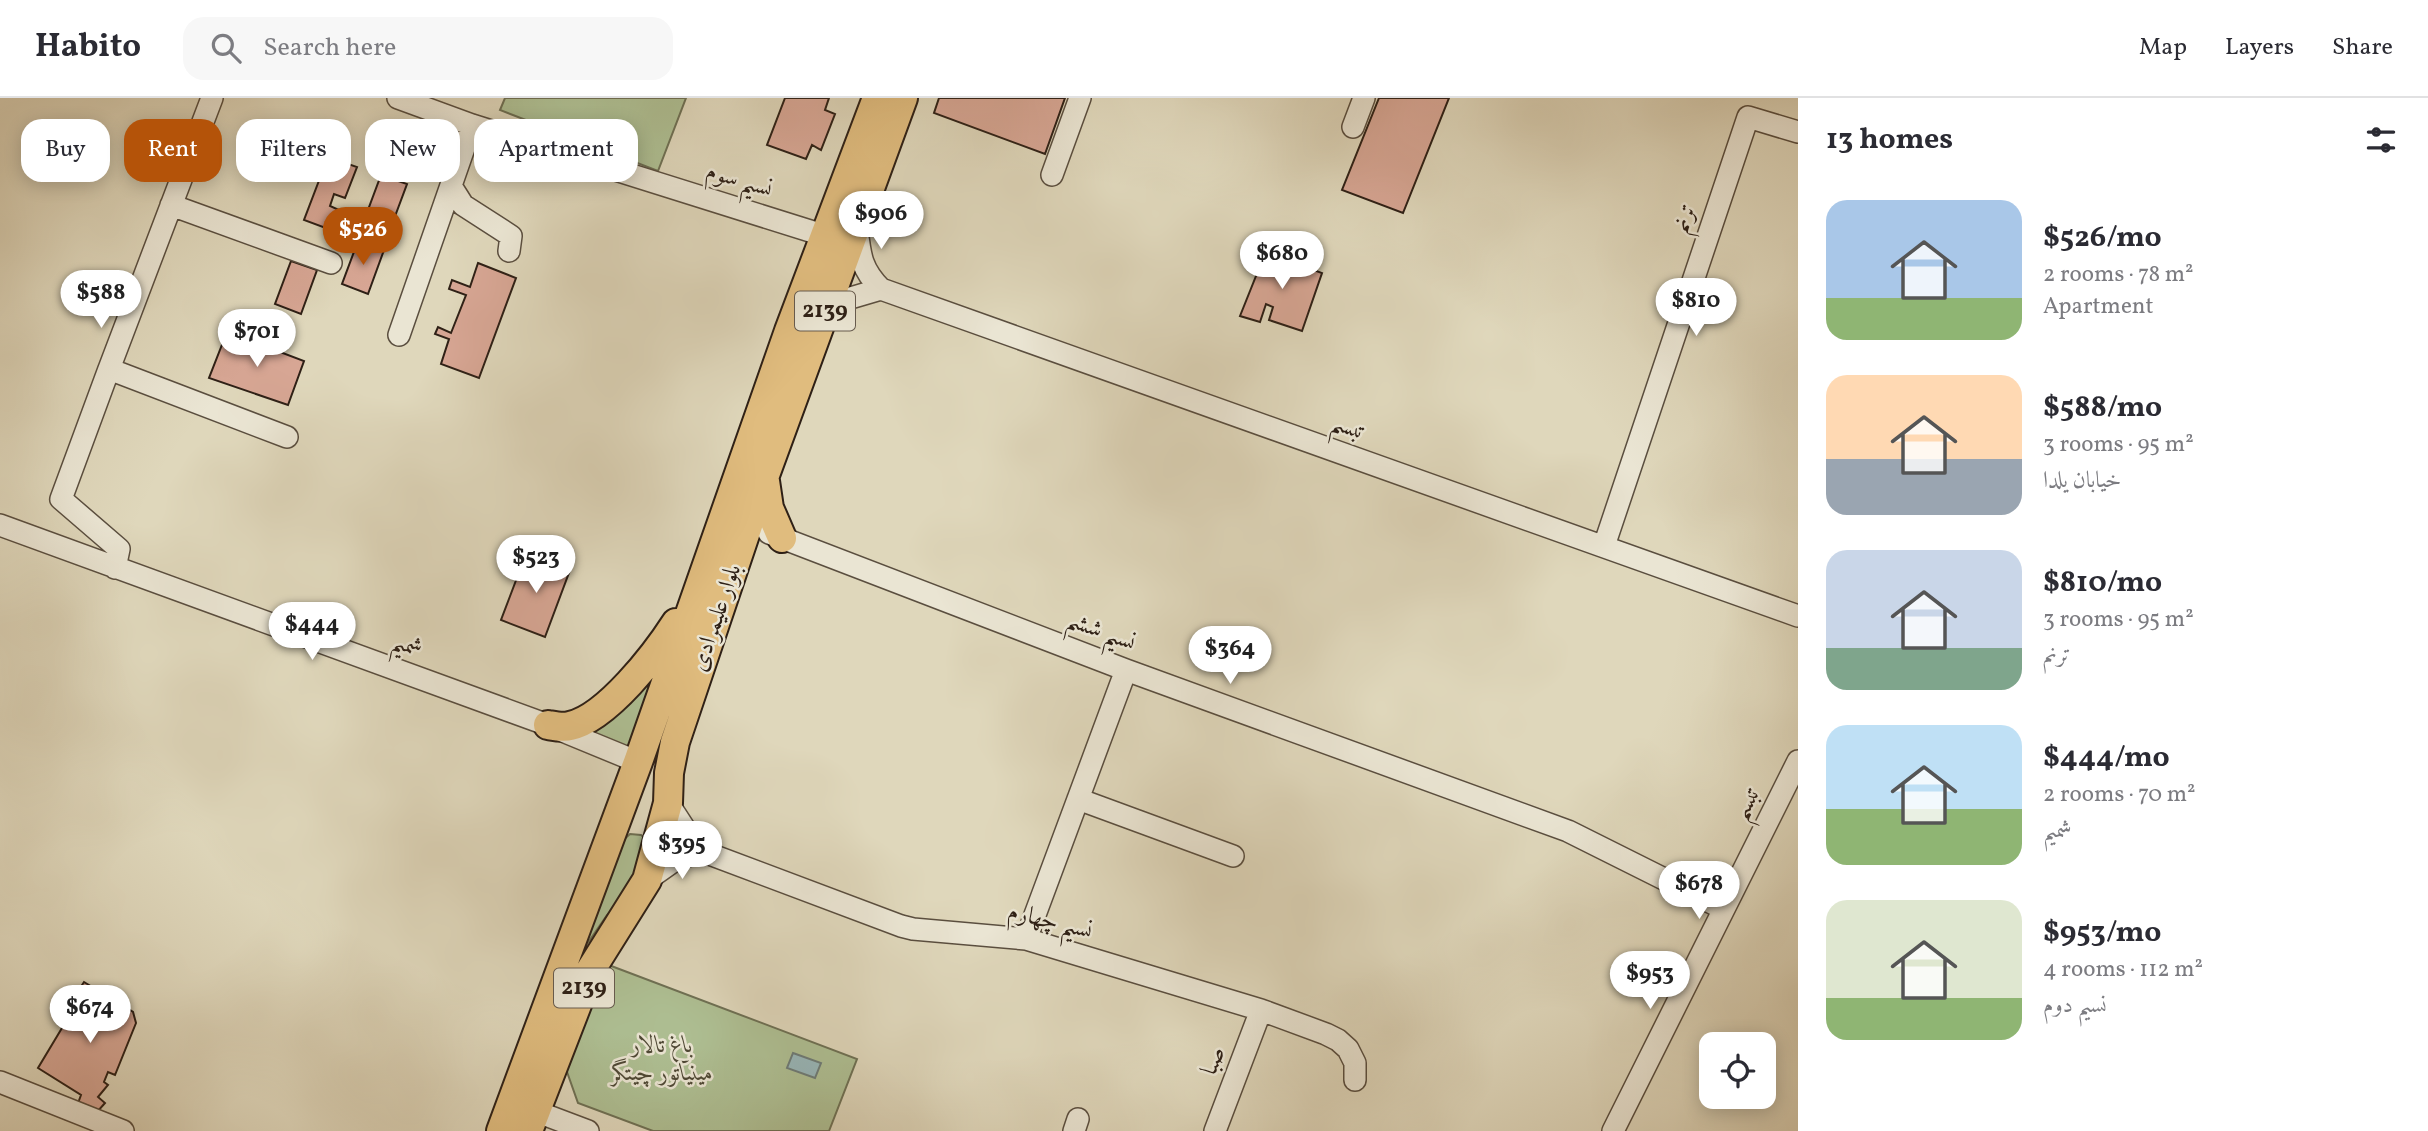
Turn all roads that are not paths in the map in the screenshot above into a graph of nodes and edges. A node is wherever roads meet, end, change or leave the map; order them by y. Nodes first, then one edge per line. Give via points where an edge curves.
1 (212, 98) edge
2 (398, 98) edge
3 (877, 98) edge
4 (903, 98) edge
5 (1080, 98) edge
6 (1364, 98) edge
7 (472, 125) junction
8 (1353, 127) dead end
9 (1798, 132) edge
10 (1052, 175) dead end
11 (451, 186) junction
12 (172, 205) junction
13 (856, 226) junction
14 (826, 236) junction
15 (509, 251) dead end
16 (331, 263) dead end
17 (881, 289) junction
18 (825, 311) junction
19 (399, 335) dead end
20 (109, 369) junction
21 (287, 437) dead end
22 (765, 475) junction
23 (736, 519) junction
24 (0, 526) edge
25 (782, 538) junction
26 (1604, 546) junction
27 (115, 568) junction
28 (696, 591) junction
29 (1798, 616) edge
30 (1126, 670) junction
31 (548, 726) junction
32 (1798, 761) edge
33 (638, 762) junction
34 (1078, 799) junction
35 (668, 803) junction
36 (608, 843) junction
37 (704, 852) junction
38 (656, 853) junction
39 (1233, 856) dead end
40 (647, 880) junction
41 (1724, 909) junction
42 (1026, 939) junction
43 (1261, 1010) junction
44 (1355, 1080) dead end
45 (0, 1082) edge
46 (532, 1121) edge
47 (124, 1131) edge
48 (501, 1131) edge
49 (589, 1131) edge
50 (1215, 1131) edge
51 (1613, 1131) edge

1 - 12 street
2 - 7 street, نسیم سوم
3 - 14 main road, بلوار علیمرادی / 2139
4 - 13 main road, بلوار علیمرادی / 2139
5 - 10 street
6 - 8 street
7 - 11 street
7 - 14 street, نسیم سوم
9 - 26 street, ترنم via 1748,117
11 - 15 street via 463,205 511,236
11 - 19 street
12 - 16 street
12 - 20 street
13 - 17 street via 862,263
13 - 18 main road, بلوار علیمرادی / 2139
14 - 23 main road, بلوار علیمرادی / 2139
17 - 18 street
17 - 26 street, تبسم
18 - 22 main road, بلوار علیمرادی / 2139
20 - 21 street
20 - 27 street via 61,499 119,549
22 - 23 main road, بلوار علیمرادی / 2139
22 - 25 main road via 769,508
23 - 25 street, نسیم ششم
23 - 28 main road, بلوار علیمرادی / 2139
23 - 35 main road, بلوار علیمرادی / 2139 via 675,742
24 - 27 street, شمیم
25 - 30 street, نسیم ششم
26 - 29 street, تبسم
27 - 31 street, شمیم
28 - 31 main road via 660,647 628,685 590,717 569,726
28 - 33 main road, بلوار علیمرادی / 2139
30 - 34 street
30 - 41 street, نسیم ششم via 1568,831
31 - 33 street, شمیم
32 - 41 street, تبسم
33 - 36 main road, بلوار علیمرادی
34 - 39 street
34 - 42 street
35 - 37 street
35 - 38 main road, بلوار علیمرادی / 2139
36 - 38 main road via 625,831 640,828 653,838
36 - 48 main road, بلوار علیمرادی / 2139
37 - 40 street via 678,858
37 - 42 street, نسیم چهارم via 901,926
38 - 40 main road, بلوار علیمرادی / 2139
40 - 46 main road, بلوار علیمرادی / 2139 via 590,971
41 - 51 street, تبسم
42 - 43 street, نسیم چهارم
43 - 44 street, نسیم چهارم via 1338,1040 1355,1063
43 - 50 street, صبا
45 - 47 street
46 - 49 street

